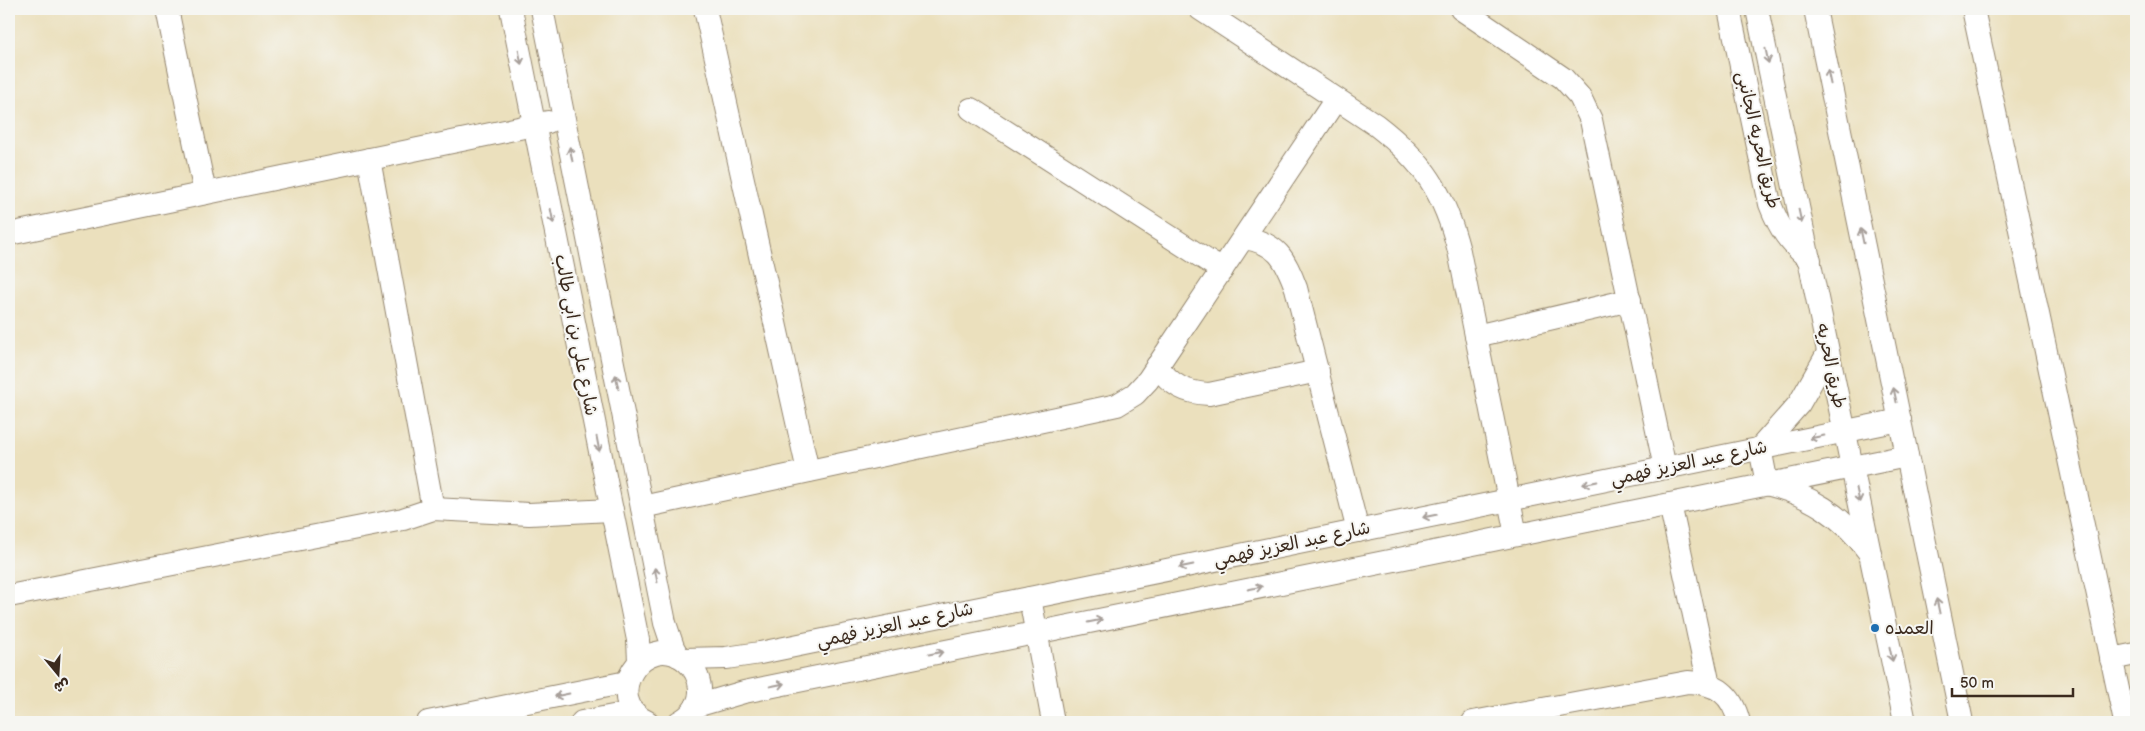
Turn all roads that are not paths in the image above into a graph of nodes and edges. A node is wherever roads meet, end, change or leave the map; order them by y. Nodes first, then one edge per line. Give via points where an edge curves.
1 (166, 9) edge
2 (510, 9) edge
3 (542, 9) edge
4 (705, 9) edge
5 (1200, 9) edge
6 (1461, 9) edge
7 (1729, 9) edge
8 (1758, 9) edge
9 (1815, 9) edge
10 (1973, 9) edge
11 (1336, 99) junction
12 (971, 109) dead end
13 (564, 119) junction
14 (534, 125) junction
15 (369, 159) junction
16 (205, 193) junction
17 (9, 234) edge
18 (1244, 238) junction
19 (1810, 260) junction
20 (1222, 270) junction
21 (1630, 300) junction
22 (1476, 336) junction
23 (1828, 353) junction
24 (1157, 366) junction
25 (1318, 371) junction
26 (1900, 420) junction
27 (1845, 431) junction
28 (1760, 448) junction
29 (1907, 456) junction
30 (1852, 467) junction
31 (1665, 468) junction
32 (808, 471) junction
33 (1767, 484) junction
34 (1509, 500) junction
35 (1670, 504) junction
36 (642, 507) junction
37 (434, 509) junction
38 (612, 510) junction
39 (1358, 531) junction
40 (1516, 535) junction
41 (1870, 553) junction
42 (9, 596) edge
43 (1030, 598) junction
44 (662, 608) junction
45 (633, 615) junction
46 (1037, 633) junction
47 (2136, 654) edge
48 (681, 657) junction
49 (739, 657) junction
50 (2112, 659) junction
51 (639, 661) junction
52 (627, 682) junction
53 (1709, 685) junction
54 (592, 690) junction
55 (744, 692) junction
56 (690, 715) edge
57 (643, 719) edge
58 (590, 721) edge
59 (428, 722) edge
60 (1053, 722) edge
61 (1473, 722) edge
62 (1739, 722) edge
63 (1905, 722) edge
64 (1962, 722) edge
65 (2125, 722) edge

1 - 16 street
2 -> 14 street, شارع على بن ابى طالب
3 - 13 street, شارع على بن ابى طالب
4 - 32 street
5 - 11 street
6 - 21 street via 1563,78 1580,98 1591,120
7 - 19 street, طريق الحريه الجانبى via 1770,204 1778,226 1792,245
8 -> 19 street, طريق الحريه
26 -> 9 street
10 - 50 street
11 - 18 street
11 - 22 street via 1400,144 1422,167 1439,193 1452,221
12 - 20 street
13 - 14 street
36 -> 13 street, شارع على بن ابى طالب
14 - 15 street
14 -> 38 street, شارع على بن ابى طالب
15 - 16 street
15 - 37 street
16 - 17 street
18 - 20 street
18 - 25 street via 1259,240 1284,259 1296,288
19 - 23 street, طريق الحريه
20 - 24 street
21 - 22 street
21 - 31 street
22 - 34 street
23 - 27 street, طريق الحريه
23 - 28 street via 1798,404
24 - 25 street via 1178,388 1201,394
24 - 32 street via 1135,394 1117,405
25 - 39 street
26 - 27 street, شارع عبد العزيز فهمي
26 - 29 street
27 -> 28 street, شارع عبد العزيز فهمي
27 - 30 street, طريق الحريه
28 - 31 street, شارع عبد العزيز فهمي
28 - 33 street
29 - 30 street, شارع عبد العزيز فهمي
64 -> 29 street
30 - 33 street, شارع عبد العزيز فهمي
30 -> 41 street, طريق الحريه
31 -> 34 street, شارع عبد العزيز فهمي
32 - 36 street
33 - 35 street, شارع عبد العزيز فهمي
33 - 41 street via 1821,505 1848,526
34 -> 39 street, شارع عبد العزيز فهمي
34 - 40 street
35 - 40 street, شارع عبد العزيز فهمي
35 - 53 street
44 -> 36 street, شارع على بن ابى طالب
37 - 38 street via 529,514
37 - 42 street via 403,519
38 - 45 street, شارع على بن ابى طالب
39 -> 43 street, شارع عبد العزيز فهمي
46 -> 40 street, شارع عبد العزيز فهمي
41 -> 63 street, طريق الحريه
43 - 46 street
43 - 49 street, شارع عبد العزيز فهمي
44 - 45 street via 649,616
44 - 48 street, شارع على بن ابى طالب via 669,636
45 - 51 street, شارع على بن ابى طالب
55 -> 46 street, شارع عبد العزيز فهمي
46 - 60 street
47 - 50 street
48 - 49 street, شارع عبد العزيز فهمي
48 - 51 street, شارع عبد العزيز فهمي via 662,653
48 - 56 street, شارع على بن ابى طالب via 696,672 699,680 700,689
49 - 55 street via 738,675
50 - 65 street
51 - 52 street
52 - 54 street
52 - 57 street via 627,698
53 - 61 street via 1688,682
53 - 62 street via 1728,698
54 - 58 street via 599,704
54 -> 59 street
55 - 56 street, شارع عبد العزيز فهمي
57 - 58 street

